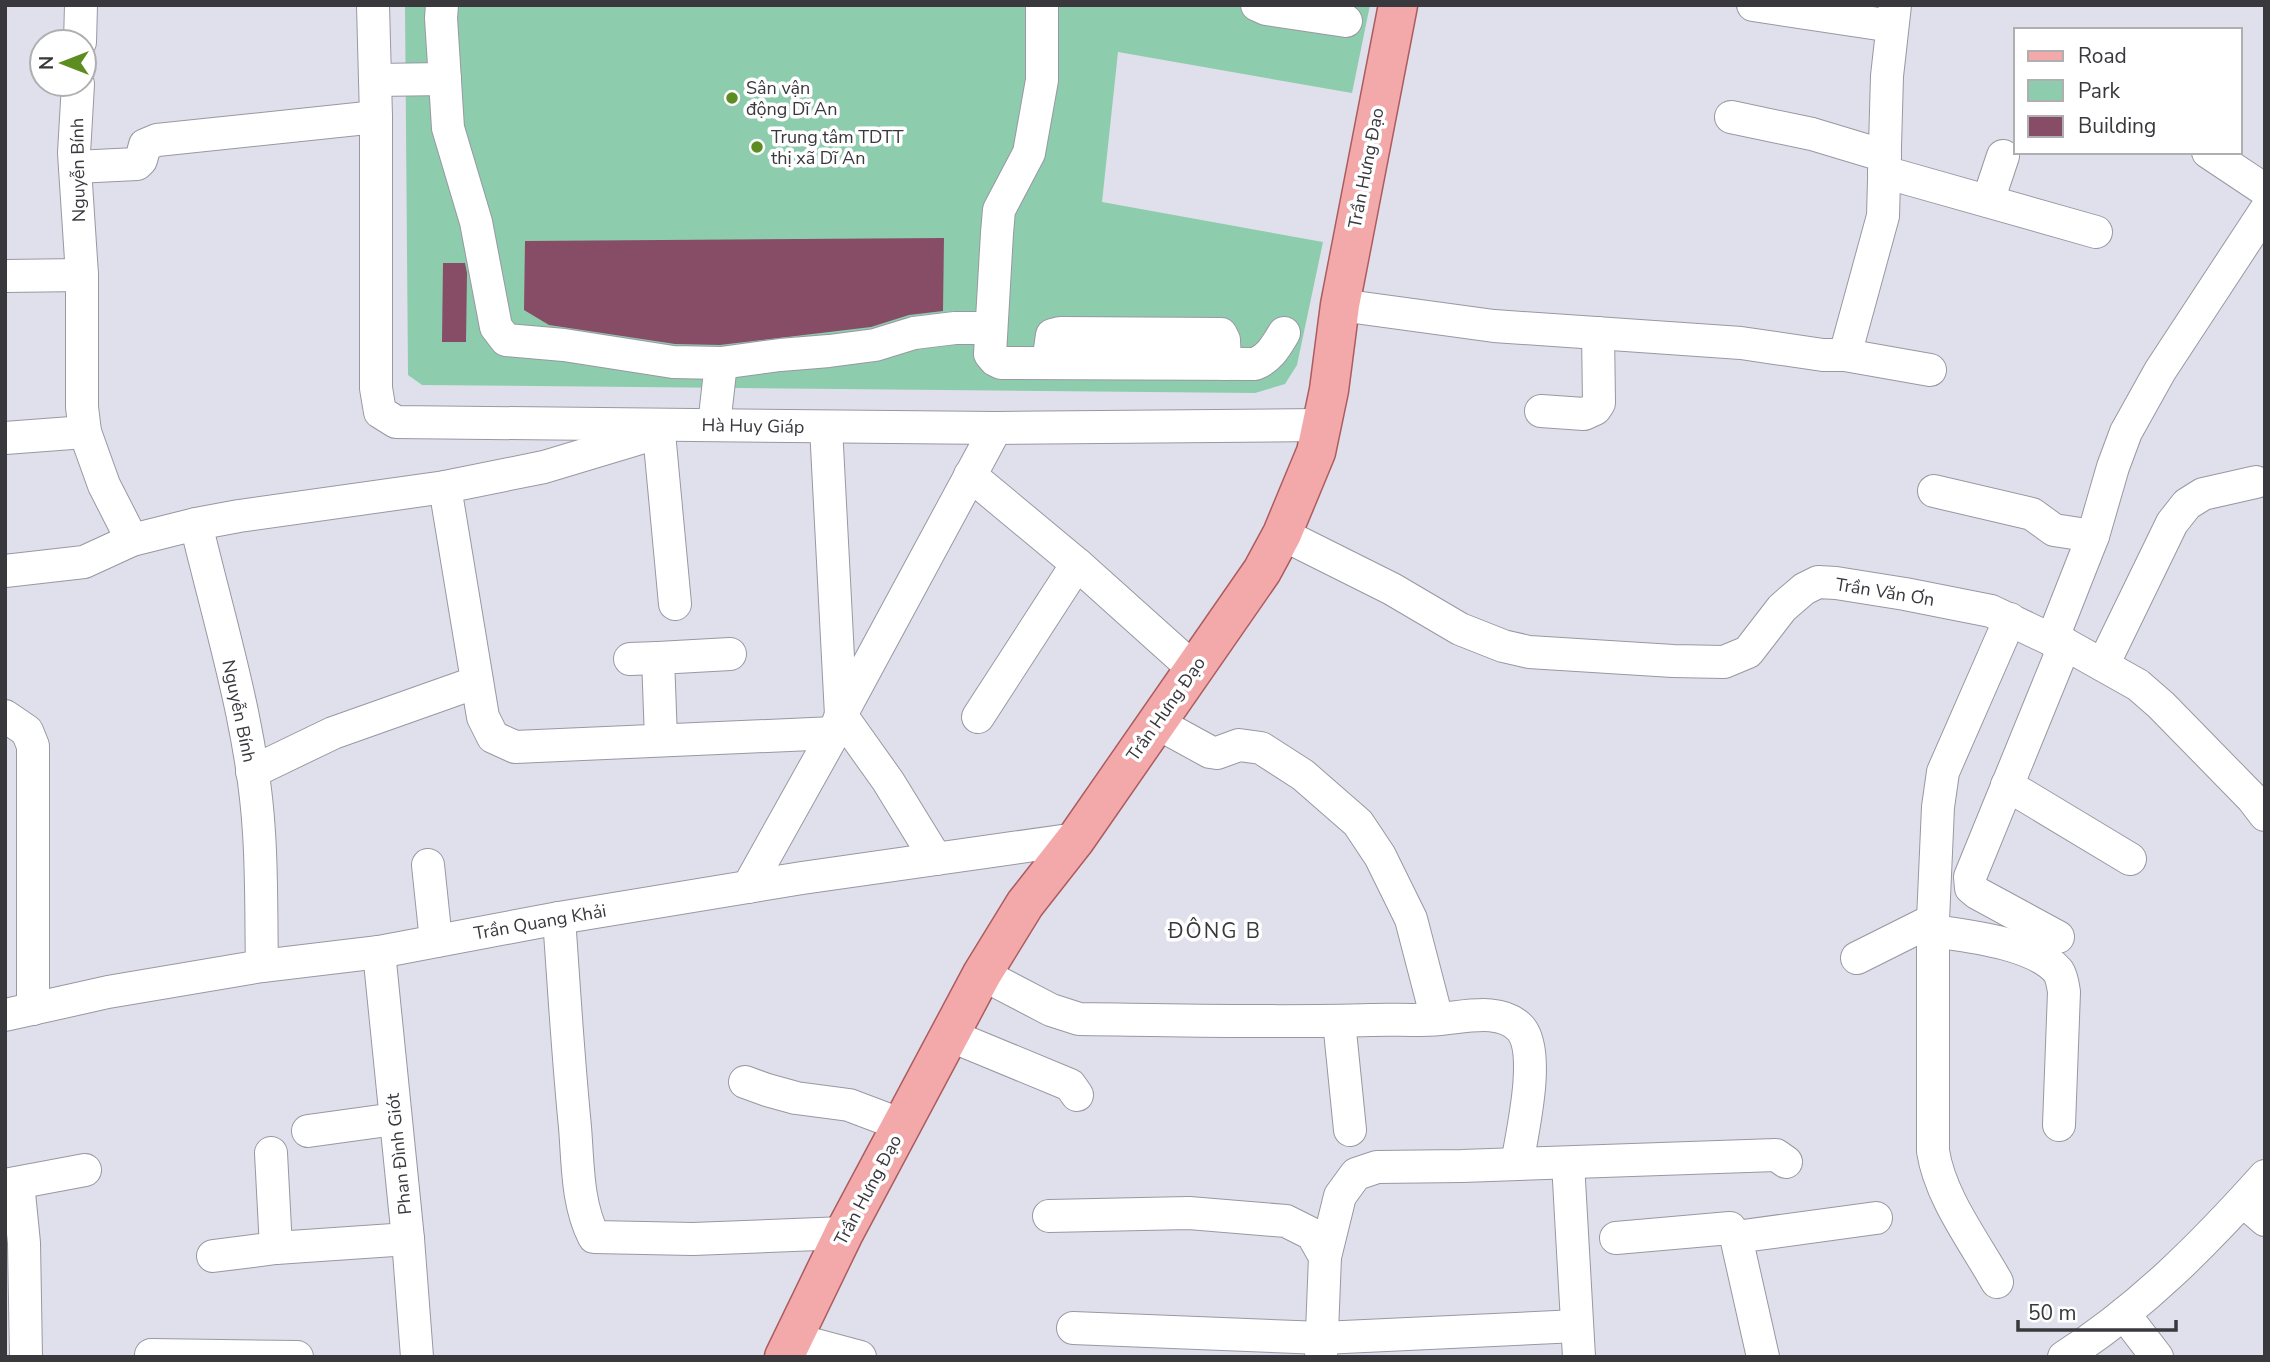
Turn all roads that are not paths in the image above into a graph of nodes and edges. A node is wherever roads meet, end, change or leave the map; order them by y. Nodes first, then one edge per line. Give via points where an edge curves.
1 (81, 5) edge
2 (373, 5) edge
3 (442, 5) edge
4 (1042, 5) edge
5 (1257, 5) edge
6 (1398, 5) edge
7 (1753, 5) edge
8 (1894, 16) edge
9 (1346, 21) dead end
10 (80, 28) edge
11 (444, 79) junction
12 (375, 80) junction
13 (77, 98) edge
14 (376, 117) junction
15 (1731, 117) dead end
16 (2211, 154) edge
17 (2003, 156) dead end
18 (1885, 164) junction
19 (75, 167) junction
20 (2265, 190) edge
21 (1988, 201) junction
22 (2265, 212) edge
23 (2096, 232) dead end
24 (82, 275) junction
25 (5, 276) edge
26 (1340, 305) junction
27 (991, 328) junction
28 (1284, 333) dead end
29 (1598, 333) junction
30 (1845, 355) junction
31 (721, 363) junction
32 (1930, 370) dead end
33 (1541, 411) dead end
34 (714, 425) junction
35 (1322, 425) junction
36 (827, 427) junction
37 (996, 428) junction
38 (669, 429) junction
39 (85, 432) junction
40 (5, 438) edge
41 (970, 475) junction
42 (2256, 482) dead end
43 (445, 487) junction
44 (1934, 491) dead end
45 (196, 524) junction
46 (1282, 534) junction
47 (2093, 536) junction
48 (132, 540) junction
49 (1077, 564) junction
50 (5, 571) edge
51 (675, 604) dead end
52 (2010, 619) junction
53 (2058, 642) junction
54 (730, 654) dead end
55 (2103, 665) junction
56 (1194, 669) junction
57 (477, 682) junction
58 (5, 716) edge
59 (978, 717) dead end
60 (1157, 723) junction
61 (837, 724) junction
62 (661, 740) junction
63 (252, 772) junction
64 (2007, 785) junction
65 (2265, 814) edge
66 (1076, 839) junction
67 (936, 859) junction
68 (2130, 859) dead end
69 (428, 865) dead end
70 (748, 887) junction
71 (559, 918) junction
72 (1933, 926) junction
73 (2058, 937) dead end
74 (436, 941) junction
75 (379, 951) junction
76 (1857, 958) dead end
77 (262, 966) junction
78 (982, 974) junction
79 (19, 1012) edge
80 (1437, 1019) junction
81 (1339, 1021) junction
82 (949, 1035) junction
83 (745, 1082) dead end
84 (1077, 1095) dead end
85 (395, 1119) junction
86 (902, 1125) junction
87 (2059, 1125) dead end
88 (1350, 1130) dead end
89 (308, 1131) dead end
90 (271, 1153) dead end
91 (1786, 1161) dead end
92 (1568, 1163) junction
93 (1517, 1164) junction
94 (85, 1170) dead end
95 (2265, 1176) edge
96 (12, 1184) edge
97 (2254, 1210) edge
98 (1049, 1216) dead end
99 (1876, 1218) dead end
100 (844, 1233) junction
101 (1736, 1237) junction
102 (1616, 1238) dead end
103 (408, 1239) junction
104 (276, 1248) junction
105 (213, 1256) dead end
106 (1325, 1256) junction
107 (1997, 1282) dead end
108 (2123, 1314) junction
109 (1073, 1328) dead end
110 (1578, 1341) edge
111 (788, 1348) edge
112 (1322, 1348) edge
113 (151, 1355) edge
114 (26, 1357) edge
115 (297, 1357) edge
116 (417, 1357) edge
117 (860, 1357) edge
118 (1763, 1357) edge
119 (2064, 1357) edge
120 (2157, 1357) edge

1 - 10 street
2 - 12 street
3 - 11 street
4 - 27 street via 1042,80 1028,153 999,210
5 - 9 street
6 - 26 main road, Trần Hưng Đạo
7 - 8 street
8 - 18 street
11 - 12 street
11 - 31 street via 448,128 476,222 496,327 506,340 673,362
12 - 14 street
13 - 19 street, Nguyễn Bính
14 - 19 street via 157,140 145,145 136,164
14 - 38 street via 376,388 380,412 396,422 419,424
15 - 18 street via 1812,134
16 - 20 street
17 - 21 street
18 - 21 street
18 - 30 street via 1883,216
19 - 24 street, Nguyễn Bính
21 - 23 street
22 - 47 street via 2160,371 2126,432
24 - 25 street
24 - 39 street, Nguyễn Bính
26 - 29 street via 1494,326
26 - 35 main road, Trần Hưng Đạo
27 - 28 street via 990,354 1001,363 1255,364 1272,353
27 - 31 street via 927,331 875,345
29 - 30 street
29 - 33 street via 1599,402 1595,409 1584,414
30 - 32 street
31 - 34 street
34 - 36 street, Hà Huy Giáp
34 - 38 street, Hà Huy Giáp
35 - 37 street, Hà Huy Giáp
35 - 46 main road, Trần Hưng Đạo via 1316,452
36 - 37 street, Hà Huy Giáp
36 - 61 street
37 - 41 street
38 - 43 street, Hà Huy Giáp via 544,467
38 - 51 street
39 - 40 street
39 - 48 street, Nguyễn Bính via 104,485
41 - 49 street
41 - 61 street
42 - 55 street via 2203,495 2187,504 2172,523
43 - 45 street, Hà Huy Giáp
43 - 57 street
44 - 47 street via 2032,514 2054,530
45 - 48 street
45 - 63 street, Nguyễn Bính
46 - 52 street, Trần Văn Ơn via 1460,629 1529,652 1724,662 1748,652 1782,608 1818,582 1905,594
46 - 56 main road, Trần Hưng Đạo
47 - 53 street
48 - 50 street via 84,562
49 - 56 street
49 - 59 street
52 - 53 street, Trần Văn Ơn
52 - 72 street via 1943,772
53 - 55 street, Trần Văn Ơn
53 - 64 street
54 - 62 street via 644,658
55 - 65 street, Trần Văn Ơn via 2161,705
56 - 60 main road, Trần Hưng Đạo
57 - 62 street via 483,717 494,737 515,747
57 - 63 street via 333,733
58 - 79 street via 27,731 33,746
60 - 66 main road, Trần Hưng Đạo
60 - 80 street via 1210,752 1238,745 1261,748 1303,775 1358,822 1411,919
61 - 62 street
61 - 67 street via 888,781
61 - 70 street
63 - 77 street, Nguyễn Bính via 260,832
64 - 68 street
64 - 73 street via 1970,877 1971,888
66 - 67 street, Trần Quang Khải
66 - 78 main road, Trần Hưng Đạo via 1025,904
67 - 70 street, Trần Quang Khải
69 - 74 street
70 - 71 street, Trần Quang Khải
71 - 74 street, Trần Quang Khải
71 - 100 street via 581,1199 594,1237 705,1239
72 - 76 street
72 - 87 street via 2013,946 2049,963 2060,974 2064,992
72 - 107 street via 1936,1168
74 - 75 street, Trần Quang Khải
75 - 77 street, Trần Quang Khải
75 - 85 street, Phan Đình Giót
77 - 79 street, Trần Quang Khải
78 - 81 street via 1051,1010 1079,1019
78 - 82 main road, Trần Hưng Đạo
80 - 81 street
80 - 93 street via 1497,1016 1513,1021 1523,1031 1530,1085
81 - 88 street
82 - 84 street via 1070,1085
82 - 86 main road, Trần Hưng Đạo
83 - 86 street via 796,1098 849,1105
85 - 89 street
85 - 103 street, Phan Đình Giót
86 - 100 main road, Trần Hưng Đạo
90 - 104 street
91 - 92 street via 1776,1155
92 - 93 street
92 - 110 street
93 - 106 street via 1377,1167 1356,1174 1340,1196
94 - 96 street
95 - 97 street
96 - 114 street via 24,1243
97 - 108 street
98 - 106 street via 1189,1213 1286,1221 1312,1234
99 - 101 street
100 - 111 main road, Trần Hưng Đạo
101 - 102 street via 1730,1228
101 - 118 street
103 - 104 street
103 - 116 street, Phan Đình Giót
104 - 105 street
106 - 112 street
108 - 119 street
108 - 120 street
109 - 112 street
110 - 112 street
111 - 117 street
113 - 115 street

